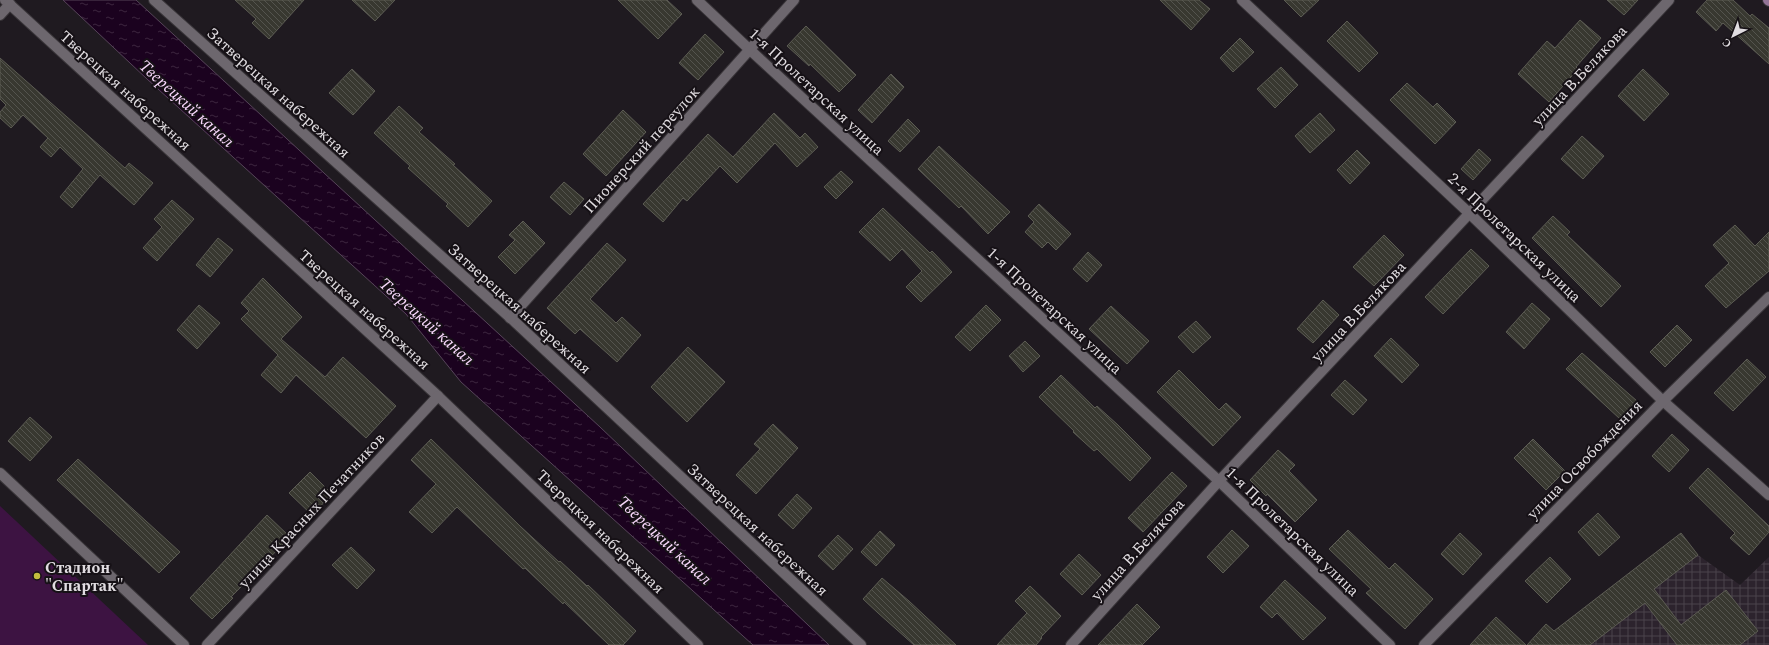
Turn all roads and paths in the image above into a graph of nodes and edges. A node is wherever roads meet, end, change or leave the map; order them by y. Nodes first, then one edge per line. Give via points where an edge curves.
1 (154, 0) edge
2 (697, 0) edge
3 (794, 0) edge
4 (1242, 0) edge
5 (1669, 0) edge
6 (8, 2) edge
7 (0, 15) edge
8 (749, 49) junction
9 (1470, 214) junction
10 (1769, 297) edge
11 (510, 318) junction
12 (438, 396) junction
13 (1663, 401) junction
14 (0, 473) edge
15 (1219, 481) junction
16 (1769, 495) edge
17 (184, 645) edge
18 (207, 645) edge
19 (698, 645) edge
20 (861, 645) edge
21 (1071, 645) edge
22 (1390, 645) edge
23 (1424, 645) edge

1 - 11 street, Затверецкая набережная
2 - 8 street, 1-я Пролетарская улица
3 - 8 street, Пионерский переулок
4 - 9 street, 2-я Пролетарская улица
5 - 9 street, улица В.Белякова
6 - 7 street
6 - 12 street, Тверецкая набережная
8 - 11 street, Пионерский переулок
8 - 15 street, 1-я Пролетарская улица
9 - 13 street, 2-я Пролетарская улица
9 - 15 street, улица В.Белякова
10 - 13 street, улица Освобождения
11 - 20 street, Затверецкая набережная
12 - 18 street, улица Красных Печатников
12 - 19 street, Тверецкая набережная
13 - 16 street, 2-я Пролетарская улица
13 - 23 street, улица Освобождения
14 - 17 street
15 - 21 street, улица В.Белякова
15 - 22 street, 1-я Пролетарская улица

